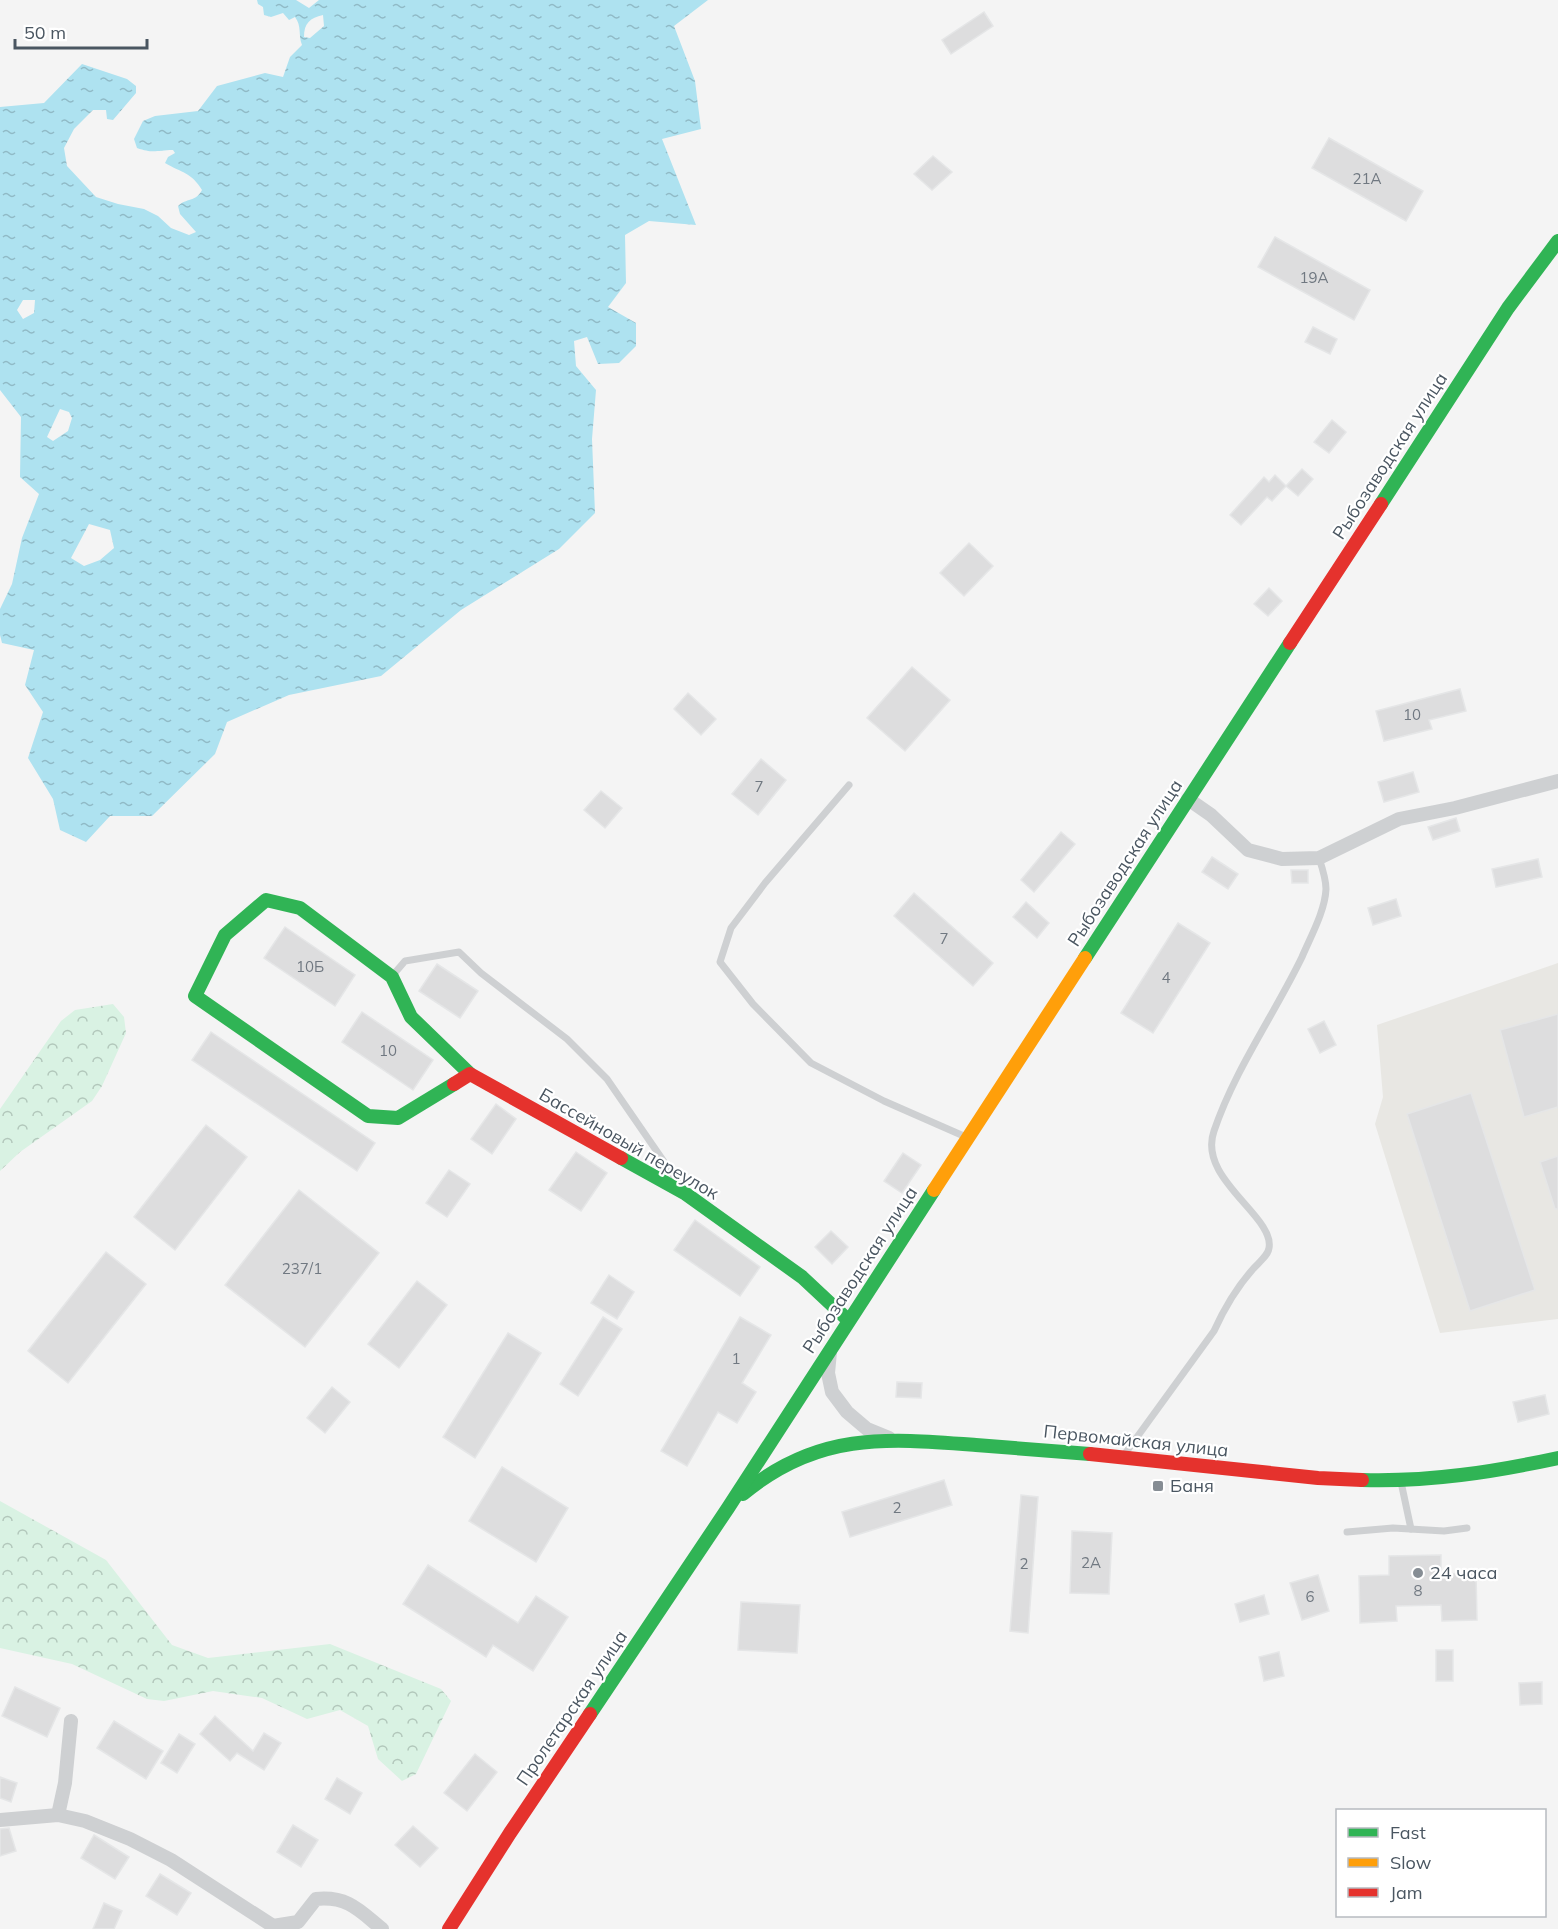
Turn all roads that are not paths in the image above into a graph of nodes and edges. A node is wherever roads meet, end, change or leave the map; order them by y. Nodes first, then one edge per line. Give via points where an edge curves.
1 (1558, 242) edge
2 (1558, 781) edge
3 (849, 785) dead end
4 (1188, 799) junction
5 (1319, 858) junction
6 (392, 977) junction
7 (470, 1074) junction
8 (968, 1138) junction
9 (686, 1194) junction
10 (848, 1320) junction
11 (830, 1348) junction
12 (894, 1440) junction
13 (1123, 1457) junction
14 (1558, 1458) edge
15 (1400, 1480) junction
16 (728, 1508) junction
17 (1467, 1528) dead end
18 (1411, 1529) junction
19 (1347, 1532) dead end
20 (71, 1721) dead end
21 (58, 1815) junction
22 (0, 1820) edge
23 (382, 1929) edge
24 (449, 1929) edge

1 - 4 street, Рыбозаводская улица via 1508,308
2 - 5 street via 1399,819
3 - 8 lane via 730,927 720,962 753,1004 811,1063
4 - 5 street via 1248,850 1282,859
4 - 8 street, Рыбозаводская улица
5 - 13 lane via 1326,887 1310,939 1283,996 1233,1082 1212,1134 1215,1165 1265,1230 1270,1239 1269,1252 1250,1272 1215,1331
6 - 7 street, Бассейновый переулок via 411,1017
6 - 7 street, Бассейновый переулок via 300,909 266,900 225,935 195,996 368,1116 398,1118
6 - 9 lane via 405,961 459,952 567,1039 607,1079
7 - 9 street, Бассейновый переулок
8 - 10 street, Рыбозаводская улица
9 - 10 street, Бассейновый переулок via 802,1277
10 - 11 street, Рыбозаводская улица
11 - 12 street via 828,1373 832,1392 867,1429
11 - 16 street, Рыбозаводская улица
12 - 13 street, Первомайская улица
12 - 16 street, Первомайская улица via 853,1443 783,1464
13 - 15 street, Первомайская улица via 1355,1480
14 - 15 street, Первомайская улица via 1507,1469
15 - 18 lane
16 - 24 street, Пролетарская улица
17 - 18 lane
18 - 19 lane
20 - 21 street
21 - 22 street
21 - 23 street via 85,1821 171,1860 273,1926 298,1922 316,1899 332,1898 350,1902

